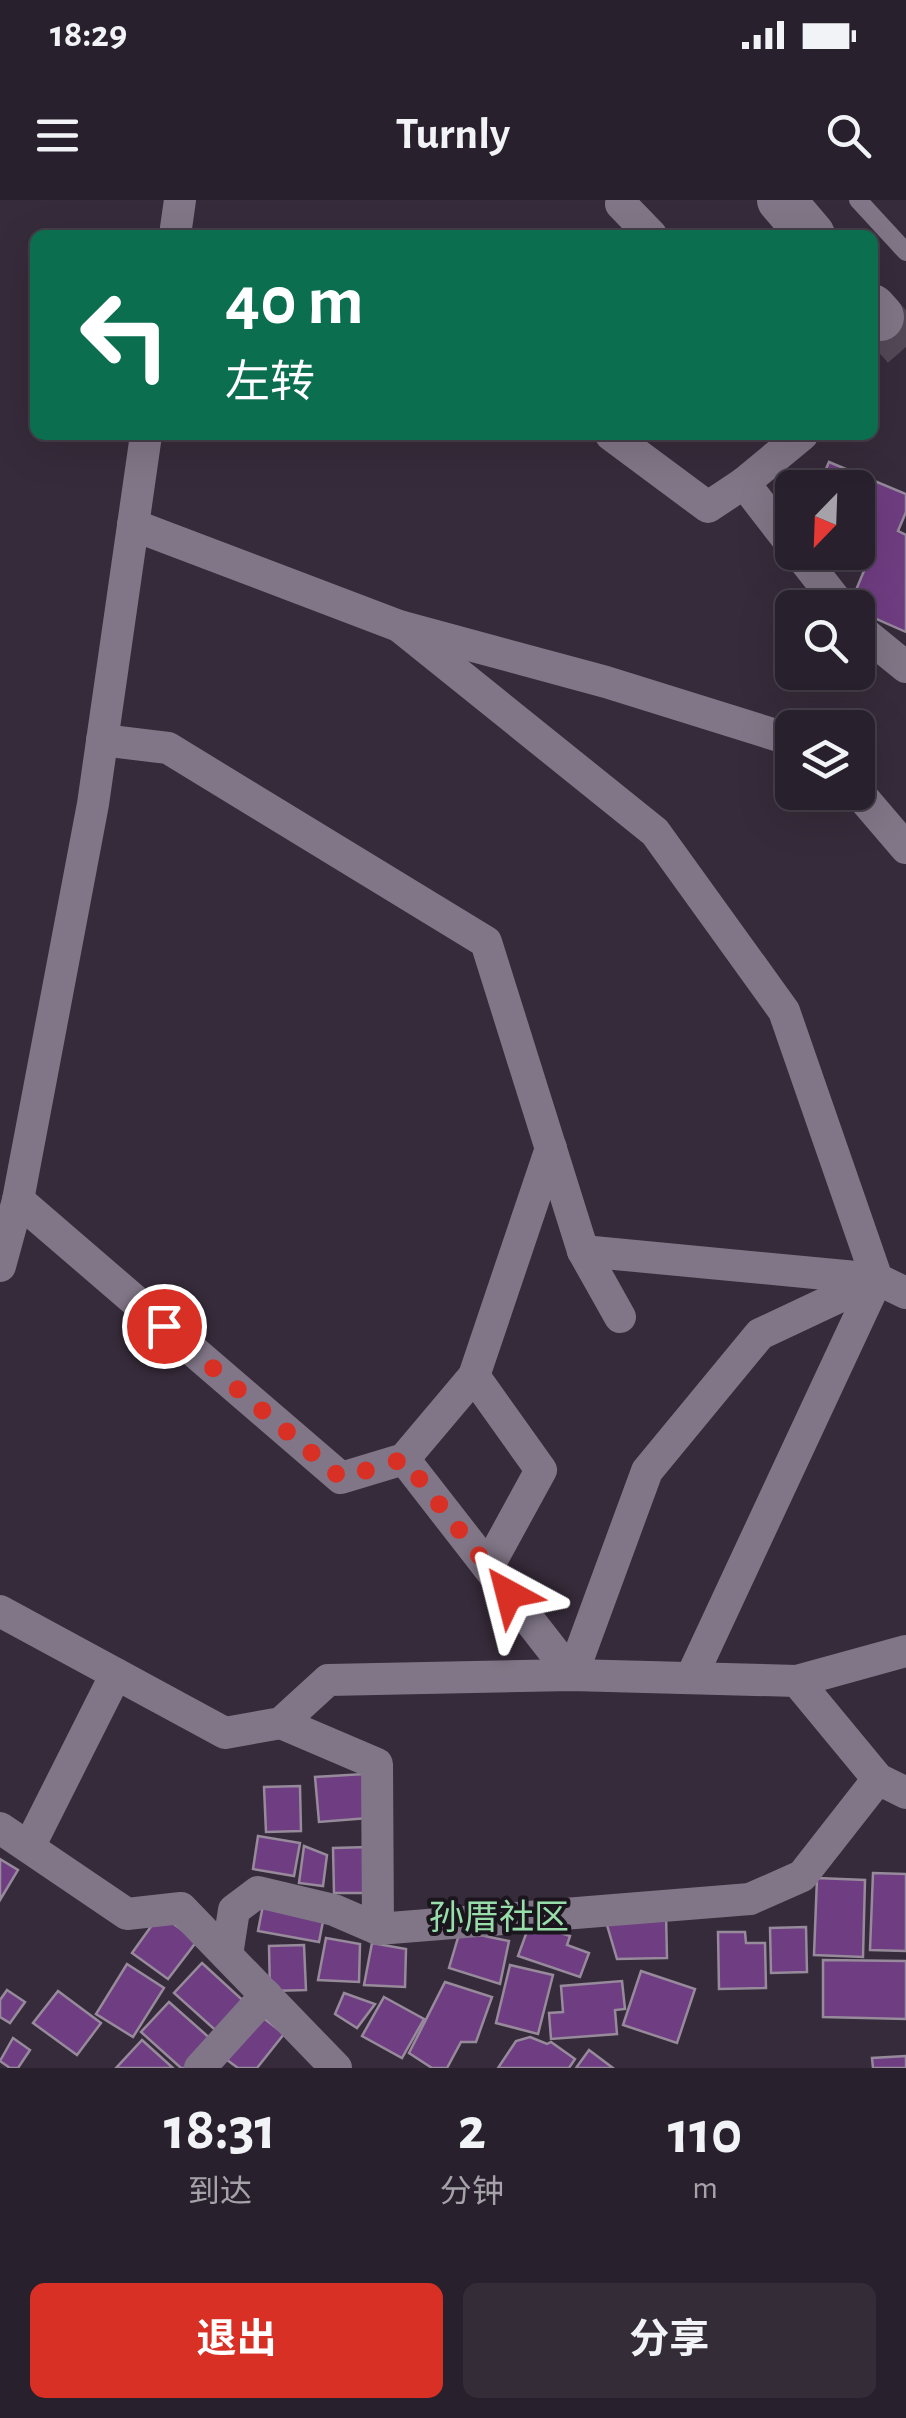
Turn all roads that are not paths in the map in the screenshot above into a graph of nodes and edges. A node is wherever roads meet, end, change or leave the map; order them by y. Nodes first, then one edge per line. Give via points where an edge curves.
1 (180, 200) edge
2 (781, 200) edge
3 (858, 200) edge
4 (621, 204) dead end
5 (175, 230) edge
6 (646, 230) edge
7 (806, 230) edge
8 (906, 252) edge
9 (145, 440) edge
10 (618, 440) edge
11 (796, 440) edge
12 (744, 483) junction
13 (775, 523) edge
14 (133, 525) junction
15 (812, 570) edge
16 (828, 590) edge
17 (398, 626) junction
18 (875, 642) edge
19 (906, 667) edge
20 (775, 735) edge
21 (102, 740) junction
22 (873, 810) edge
23 (906, 848) edge
24 (551, 1148) junction
25 (18, 1200) junction
26 (583, 1251) junction
27 (0, 1266) edge
28 (892, 1286) edge
29 (620, 1317) dead end
30 (474, 1376) junction
31 (404, 1459) junction
32 (488, 1566) junction
33 (0, 1611) edge
34 (906, 1651) edge
35 (116, 1674) junction
36 (572, 1675) junction
37 (691, 1678) junction
38 (797, 1681) junction
39 (281, 1723) junction
40 (892, 1786) edge
41 (0, 1828) edge
42 (29, 1848) junction
43 (378, 1929) junction
44 (227, 1954) junction
45 (266, 1995) junction
46 (200, 2068) edge
47 (336, 2068) edge

1 - 5 street
2 - 7 street
3 - 8 lane
4 - 6 street
9 - 14 street
10 - 12 street via 708,507
11 - 12 street
12 - 13 street
14 - 17 street
14 - 21 street
15 - 16 street
17 - 20 street
17 - 28 street via 655,832 784,1011
18 - 19 street
21 - 24 street via 168,748 486,942
21 - 25 street
22 - 23 street
24 - 26 street
24 - 30 street
25 - 27 street
25 - 31 street via 341,1478
26 - 28 street
26 - 29 street
28 - 36 street via 760,1334 646,1471
28 - 37 street
30 - 31 street
30 - 32 street via 542,1470
31 - 32 street
32 - 36 street
33 - 35 street
34 - 38 street
35 - 39 street via 225,1733
35 - 42 street
36 - 37 street
36 - 39 street via 328,1680
37 - 38 street
38 - 40 street
39 - 43 street via 377,1764
40 - 43 street via 802,1876 750,1899
41 - 42 street
42 - 44 street via 127,1914 182,1908
43 - 44 street via 334,1910 258,1892 234,1910
44 - 45 street
45 - 46 street
45 - 47 street

